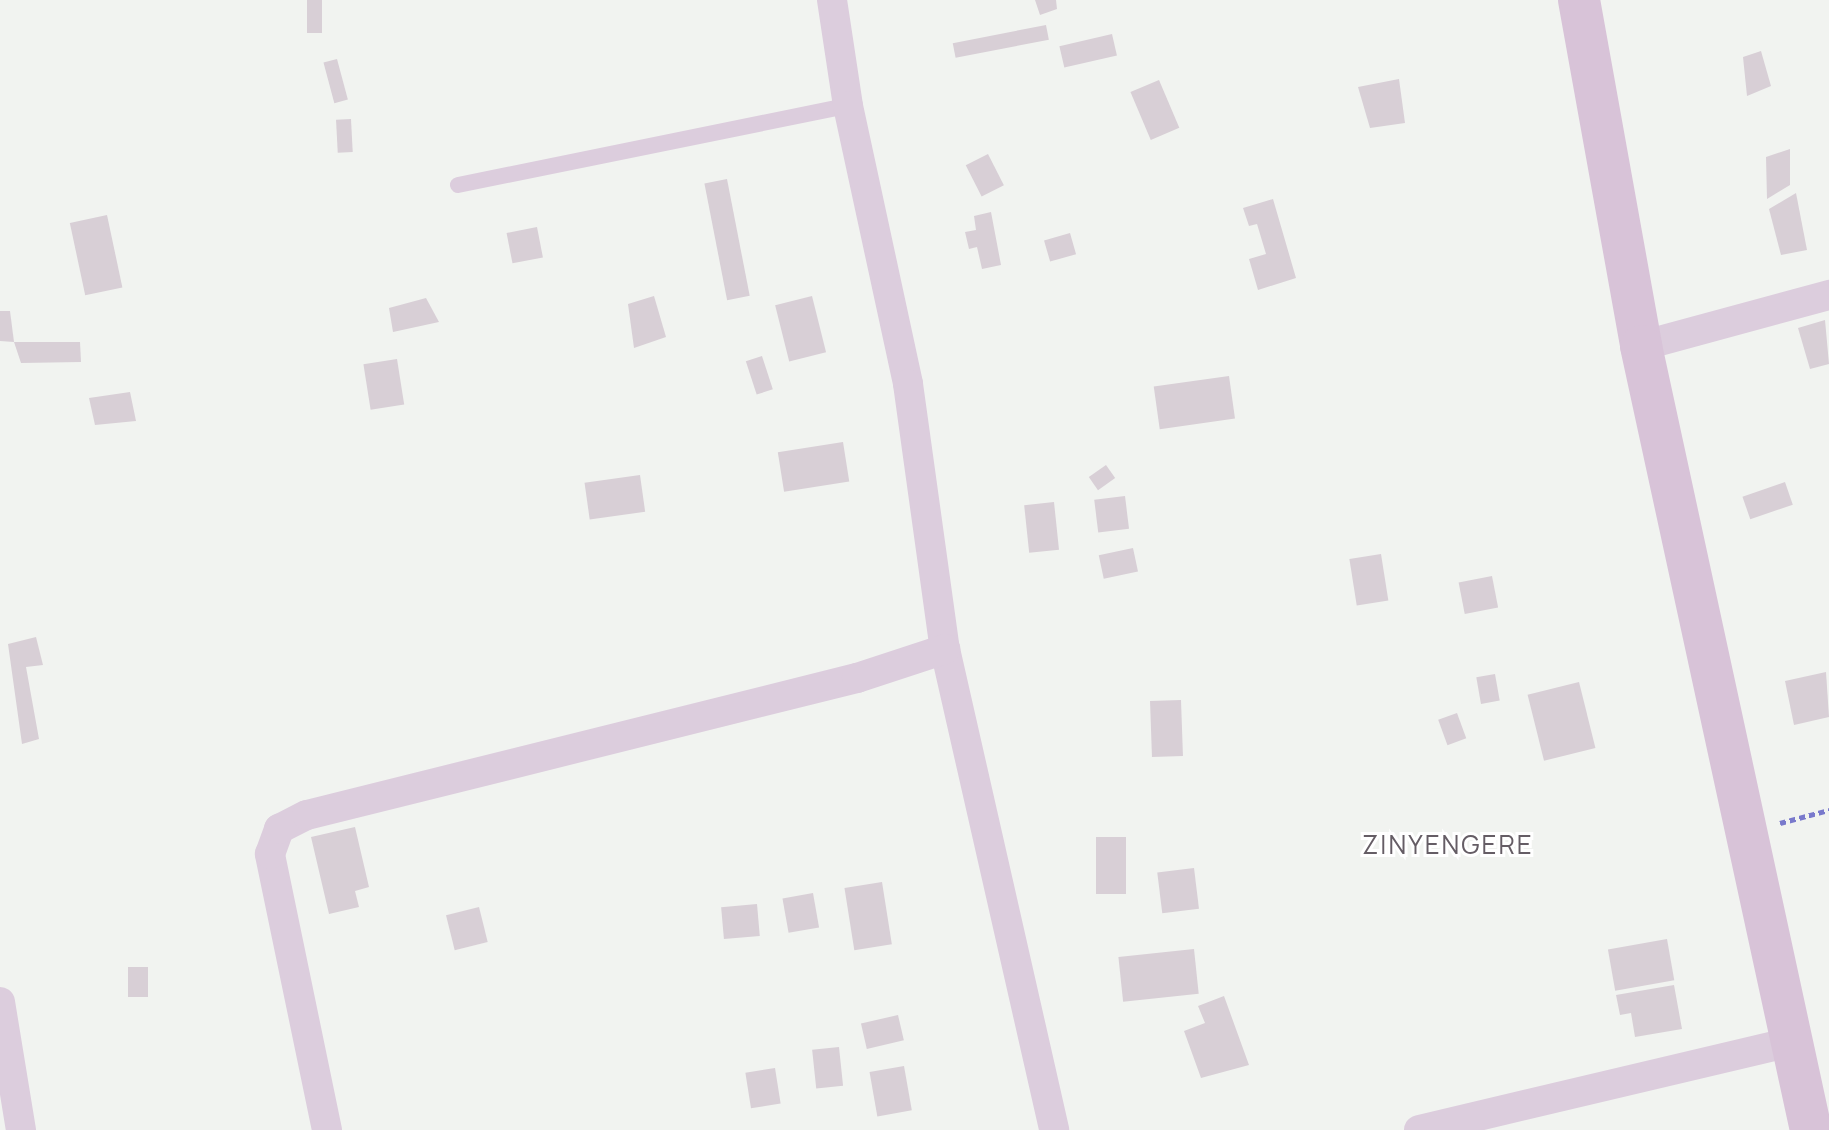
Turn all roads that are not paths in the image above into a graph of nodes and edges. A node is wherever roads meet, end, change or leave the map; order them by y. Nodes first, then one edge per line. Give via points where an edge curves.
1 (832, 0) edge
2 (1579, 0) edge
3 (848, 106) junction
4 (458, 185) dead end
5 (1829, 295) edge
6 (1641, 346) junction
7 (945, 649) junction
8 (0, 1002) edge
9 (1791, 1042) junction
10 (21, 1130) edge
11 (327, 1130) edge
12 (1054, 1130) edge
13 (1419, 1130) edge
14 (1811, 1130) edge

1 - 3 street
2 - 6 street
3 - 4 lane
3 - 7 street via 908,384
5 - 6 street
6 - 9 street
7 - 11 street via 857,678 307,815 279,829 270,854
7 - 12 street
8 - 10 street
9 - 13 street
9 - 14 street

